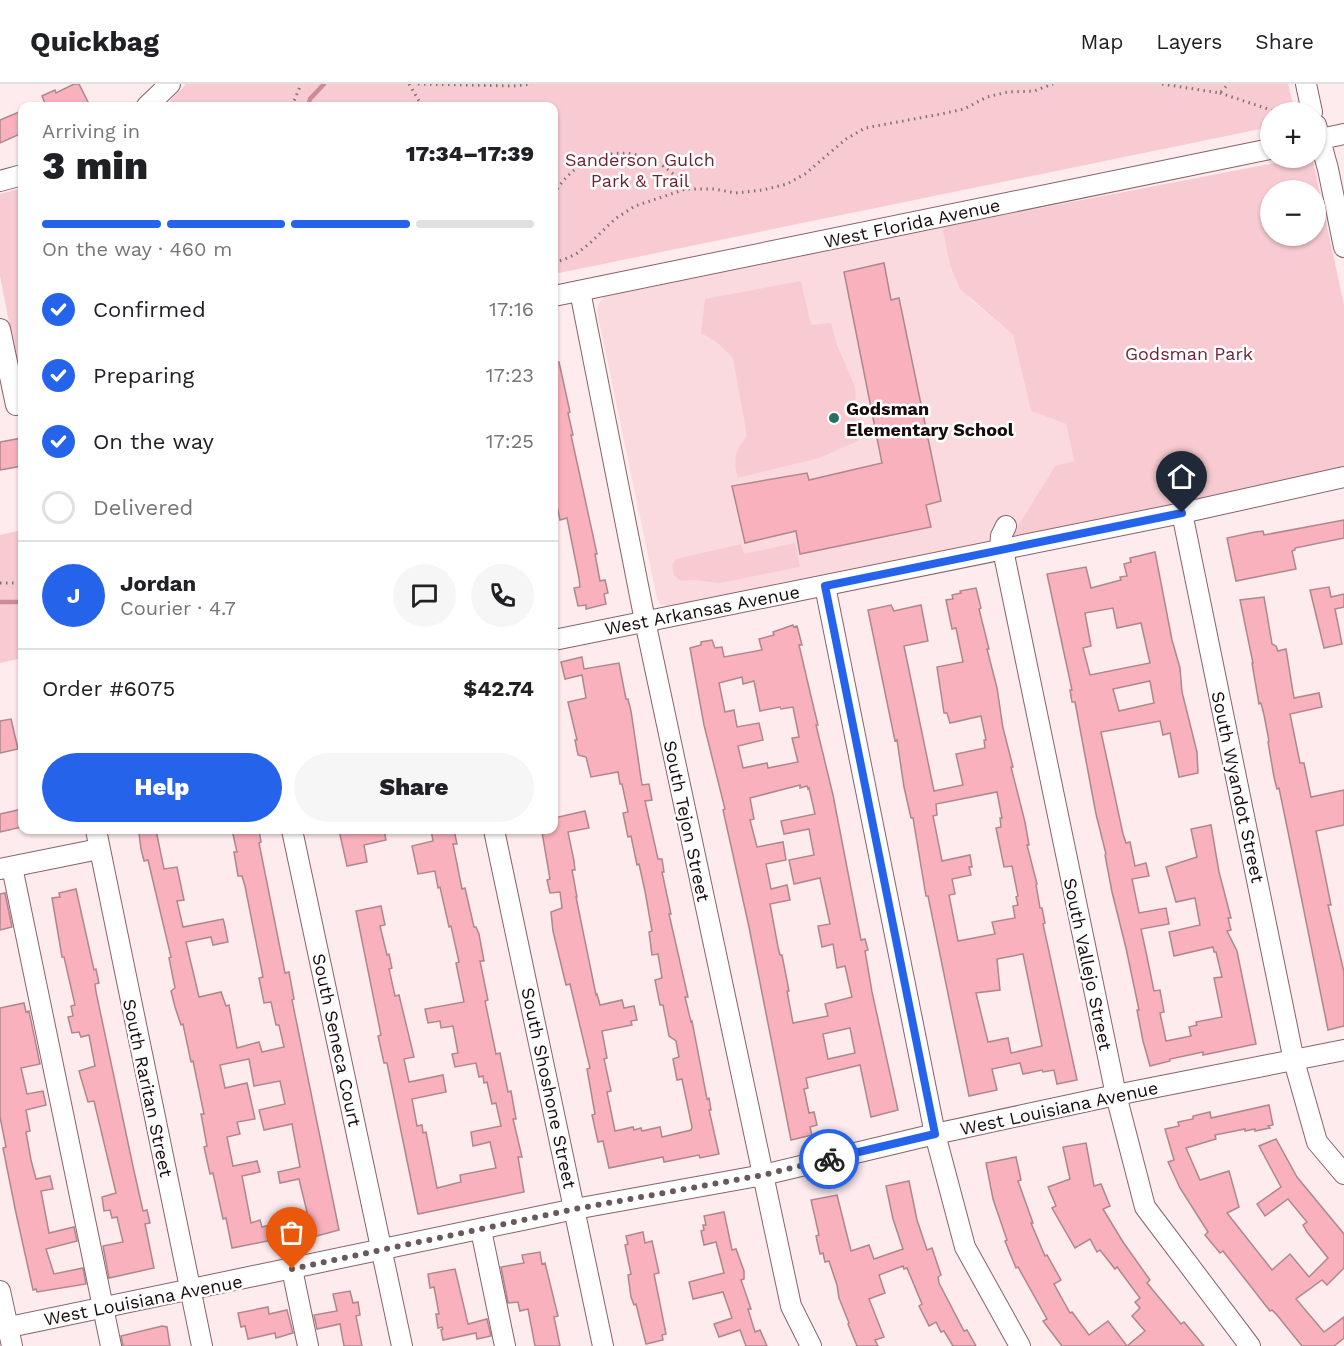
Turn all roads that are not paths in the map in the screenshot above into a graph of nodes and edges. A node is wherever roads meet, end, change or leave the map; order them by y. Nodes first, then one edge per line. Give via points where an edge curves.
1 (170, 84) edge
2 (1306, 84) edge
3 (151, 102) edge
4 (1310, 102) edge
5 (1344, 134) edge
6 (1326, 135) edge
7 (1260, 151) edge
8 (1326, 163) edge
9 (18, 176) edge
10 (0, 181) edge
11 (1344, 247) edge
12 (580, 291) junction
13 (558, 295) edge
14 (0, 328) edge
15 (13, 405) edge
16 (1344, 477) edge
17 (1182, 513) junction
18 (1006, 526) dead end
19 (1001, 550) junction
20 (825, 586) junction
21 (645, 621) junction
22 (558, 639) edge
23 (97, 834) edge
24 (293, 834) edge
25 (495, 834) edge
26 (99, 849) junction
27 (6, 868) edge
28 (1344, 1050) edge
29 (1294, 1060) junction
30 (1116, 1095) junction
31 (935, 1134) junction
32 (1344, 1174) edge
33 (763, 1175) junction
34 (575, 1209) junction
35 (481, 1230) junction
36 (381, 1251) junction
37 (292, 1269) junction
38 (190, 1290) junction
39 (0, 1291) edge
40 (103, 1308) junction
41 (7, 1334) edge
42 (111, 1346) edge
43 (202, 1346) edge
44 (308, 1346) edge
45 (402, 1346) edge
46 (505, 1346) edge
47 (603, 1346) edge
48 (811, 1346) edge
49 (1020, 1346) edge
50 (1250, 1346) edge

1 - 3 street
2 - 4 street
5 - 6 street
7 - 12 street, West Florida Avenue
8 - 11 street
9 - 10 street
12 - 13 street, West Florida Avenue
12 - 21 street, South Tejon Street
14 - 15 street
16 - 17 street, West Arkansas Avenue
17 - 19 street, West Arkansas Avenue
17 - 29 street, South Wyandot Street
18 - 19 street via 1000,536
19 - 20 street, West Arkansas Avenue
19 - 30 street, South Vallejo Street
20 - 21 street, West Arkansas Avenue
20 - 31 street
21 - 22 street, West Arkansas Avenue
21 - 33 street, South Tejon Street
23 - 26 street, South Raritan Street
24 - 36 street, South Seneca Court
25 - 34 street, South Shoshone Street
26 - 27 street
26 - 38 street, South Raritan Street
27 - 40 street
28 - 29 street, West Louisiana Avenue
29 - 30 street, West Louisiana Avenue
29 - 32 street, South Wyandot Street via 1317,1142
30 - 31 street, West Louisiana Avenue
30 - 50 street, South Vallejo Street via 1145,1207
31 - 33 street, West Louisiana Avenue
31 - 49 street via 964,1247
33 - 34 street, West Louisiana Avenue
33 - 48 street, South Tejon Street via 791,1306
34 - 35 street, West Louisiana Avenue
34 - 47 street, South Shoshone Street
35 - 36 street, West Louisiana Avenue
35 - 46 street
36 - 37 street, West Louisiana Avenue
36 - 45 street, South Seneca Court
37 - 38 street, West Louisiana Avenue
37 - 44 street
38 - 40 street, West Louisiana Avenue
38 - 43 street, South Raritan Street
39 - 41 street
40 - 41 street, West Louisiana Avenue
40 - 42 street

